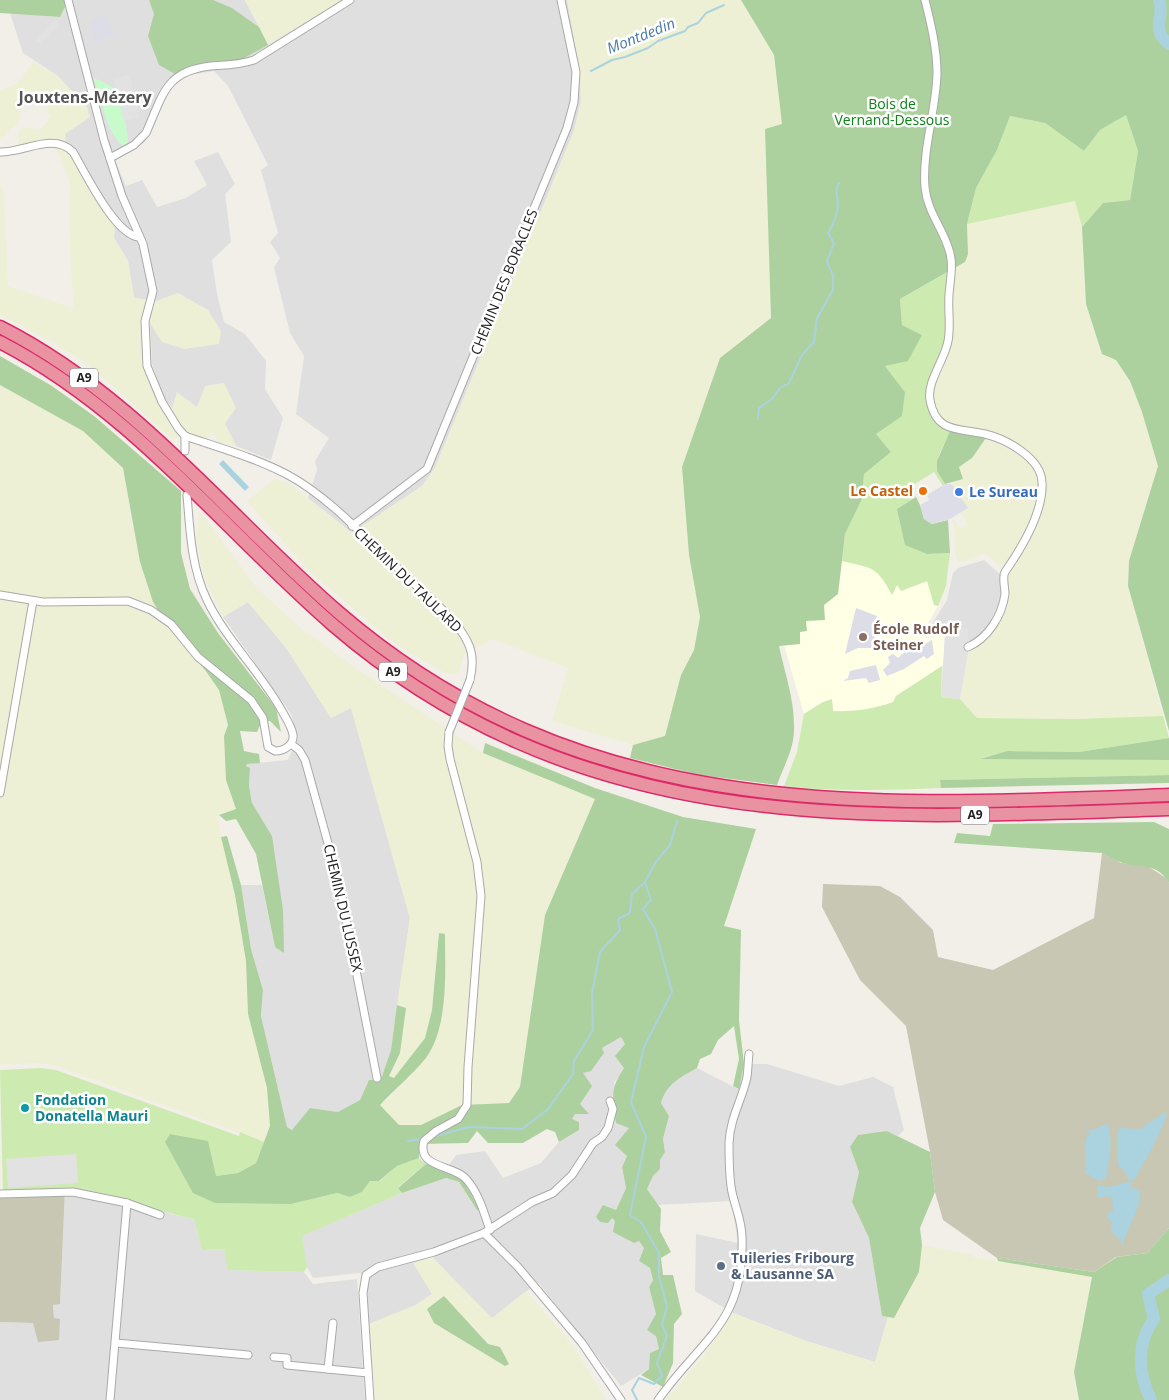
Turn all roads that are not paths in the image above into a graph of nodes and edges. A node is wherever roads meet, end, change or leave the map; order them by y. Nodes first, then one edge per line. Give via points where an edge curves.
1 (68, 0) edge
2 (350, 0) edge
3 (561, 0) edge
4 (925, 0) edge
5 (0, 152) edge
6 (110, 158) junction
7 (138, 237) junction
8 (0, 327) edge
9 (0, 342) edge
10 (186, 436) junction
11 (185, 450) dead end
12 (187, 495) dead end
13 (352, 526) junction
14 (0, 595) edge
15 (33, 601) junction
16 (968, 647) dead end
17 (290, 744) junction
18 (0, 793) edge
19 (1169, 795) edge
20 (1169, 809) edge
21 (748, 1054) dead end
22 (377, 1078) dead end
23 (610, 1101) dead end
24 (0, 1194) edge
25 (127, 1203) junction
26 (160, 1215) dead end
27 (487, 1231) junction
28 (333, 1323) dead end
29 (116, 1343) junction
30 (248, 1355) dead end
31 (274, 1357) dead end
32 (328, 1369) junction
33 (368, 1373) junction
34 (110, 1400) edge
35 (370, 1400) edge
36 (621, 1400) edge
37 (658, 1400) edge

1 - 6 street
2 - 6 street via 254,60 182,73 168,86 142,138
3 - 13 street, CHEMIN DES BORACLES via 576,72 574,102 567,128 427,469
4 - 16 street via 934,39 937,75 925,187 932,214 949,250 951,271 948,348 931,386 929,399 940,421 951,429 988,435 1027,456 1035,463 1042,483 1034,520 1010,568 1004,573 1005,592 997,619 988,633
5 - 7 street via 49,143 64,145 73,152 118,224 131,236
6 - 7 street
7 - 10 street via 154,291 145,321 147,366 162,402
8 - 19 highway, A9 via 60,361 130,413 313,589 402,662 467,702 554,743 624,766 704,784 788,796 953,802
9 - 20 highway, A9 via 54,373 121,423 311,605 395,673 495,732 553,757 620,780 701,798 782,809 943,816
10 - 11 street
10 - 13 street, CHEMIN DU TAULARD via 264,463 290,476 316,493
12 - 17 street via 194,564 206,599 278,702 292,732
13 - 27 street, CHEMIN DU TAULARD, bridge via 443,612 463,634 472,654 470,680 449,732 448,746 477,862 481,896 467,1105 458,1119 424,1141 422,1149 426,1160 462,1176 468,1182 482,1206
14 - 15 street
15 - 17 street via 118,600 151,610 171,624 198,657 251,700 263,718 266,744 270,749 276,752
15 - 18 street
17 - 22 street, CHEMIN DU LUSSEX via 305,760 339,883
21 - 37 street via 747,1076 730,1131 732,1192 742,1237 736,1295 710,1338
23 - 27 street via 612,1109 608,1128 593,1143 572,1175 553,1193 532,1202
24 - 25 street via 73,1192
25 - 26 street
25 - 29 street
27 - 33 street via 434,1252 368,1272 364,1279
27 - 36 street via 582,1344
28 - 32 street
29 - 30 street
29 - 34 street
31 - 32 street via 287,1358 287,1365
32 - 33 street
33 - 35 street

